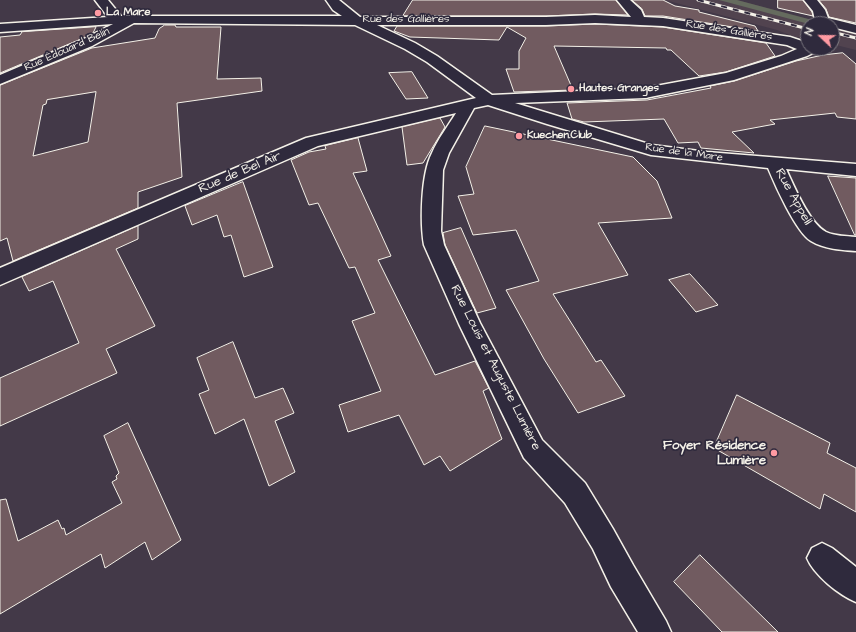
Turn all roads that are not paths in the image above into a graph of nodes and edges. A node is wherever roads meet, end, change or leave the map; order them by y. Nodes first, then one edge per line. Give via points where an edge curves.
1 (101, 0) edge
2 (332, 0) edge
3 (623, 0) edge
4 (810, 0) edge
5 (820, 16) edge
6 (133, 19) junction
7 (117, 20) junction
8 (356, 20) junction
9 (640, 22) junction
10 (840, 26) edge
11 (0, 28) edge
12 (856, 29) edge
13 (800, 45) edge
14 (800, 50) edge
15 (0, 80) edge
16 (479, 102) junction
17 (775, 164) junction
18 (856, 170) edge
19 (856, 244) edge
20 (0, 277) edge
21 (822, 558) dead end
22 (856, 587) edge
23 (655, 632) edge

1 - 7 street
2 - 8 street, Rue de la Mare
3 - 9 street via 636,13
4 - 5 street via 819,10
6 - 7 street, Rue des Gallières
6 - 8 street, Rue des Gallières
6 - 15 street, Rue Édouard Belin via 87,43
7 - 11 street, Rue des Gallières
8 - 9 street, Rue des Gallières via 595,19
8 - 16 street, Rue de la Mare via 432,59
9 - 13 street, Rue des Gallières via 663,22
10 - 12 street
14 - 16 street, Rue de Bel Air via 729,77 645,92
16 - 17 street, Rue de la Mare via 651,150
16 - 20 street, Rue de Bel Air via 312,142
16 - 23 street, Rue Louis et Auguste Lumière via 440,153 434,170 431,231 434,246 470,324 533,448 575,493
17 - 18 street, Rue de la Mare
17 - 19 street, Rue Appell via 784,185 816,236
21 - 22 street

